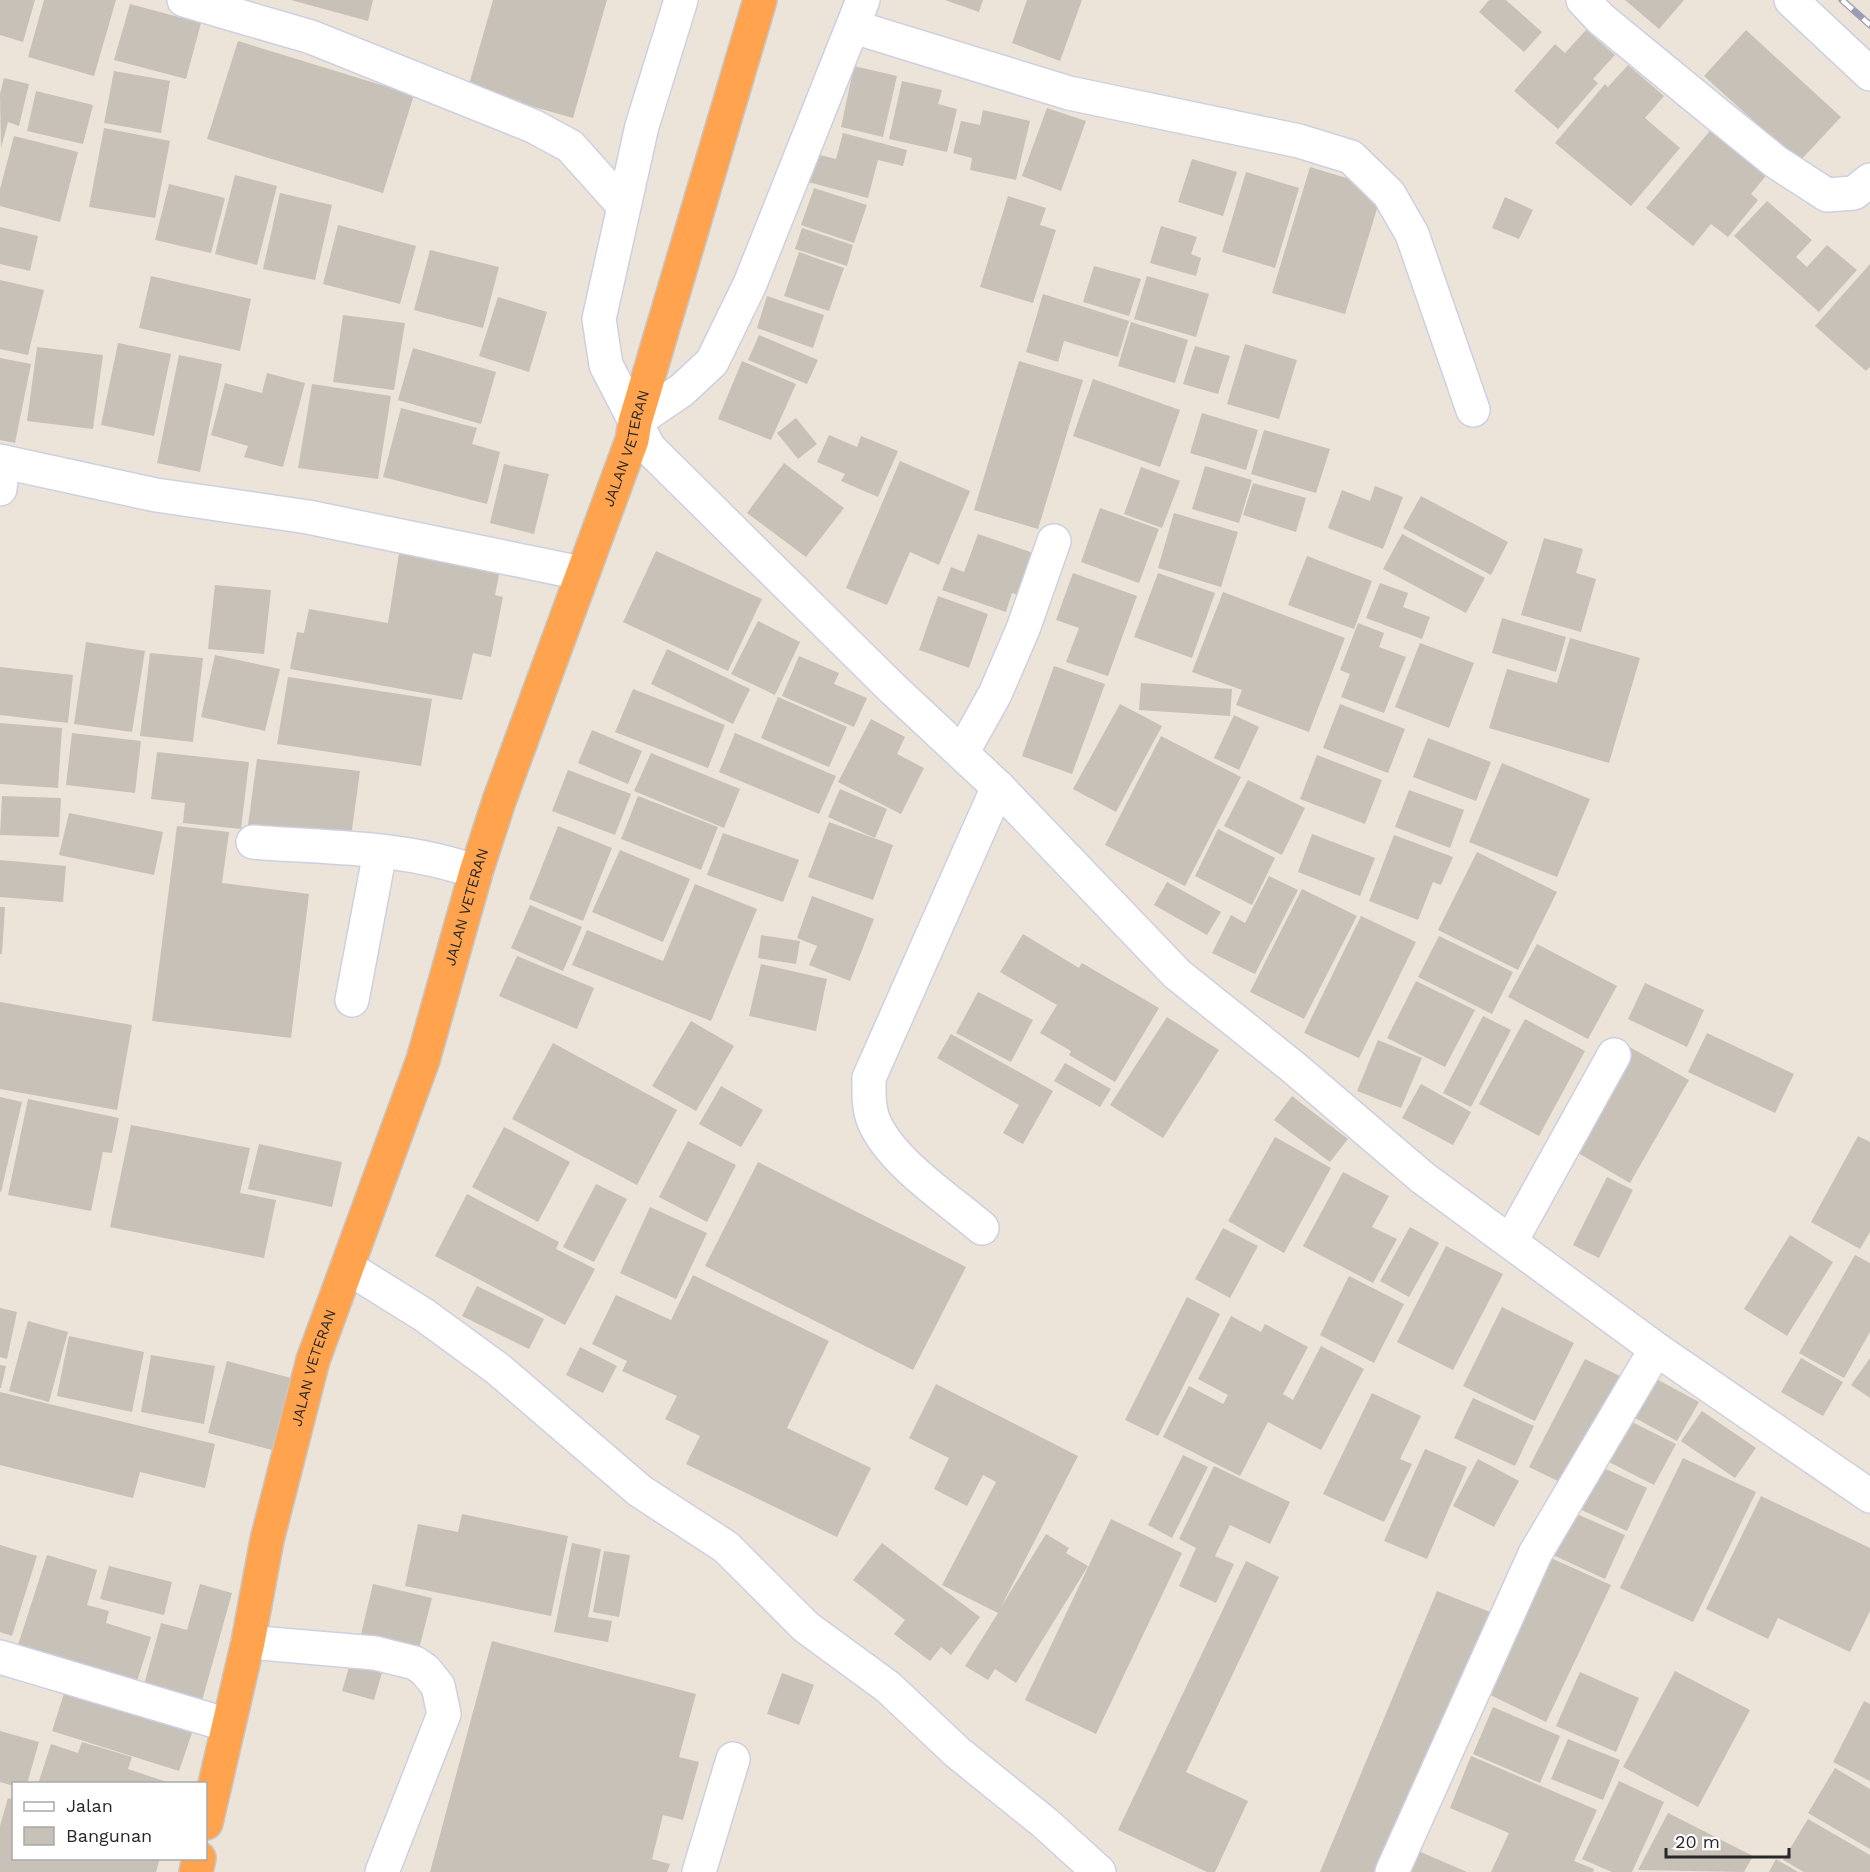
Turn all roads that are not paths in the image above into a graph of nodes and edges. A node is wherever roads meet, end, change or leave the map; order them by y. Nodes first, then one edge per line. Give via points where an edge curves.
1 (184, 0) edge
2 (681, 0) edge
3 (760, 0) edge
4 (1583, 0) edge
5 (1791, 0) edge
6 (858, 14) edge
7 (1870, 74) edge
8 (1870, 180) edge
9 (623, 205) junction
10 (1473, 410) dead end
11 (635, 422) junction
12 (1, 471) edge
13 (1054, 541) dead end
14 (581, 573) junction
15 (962, 753) junction
16 (998, 787) junction
17 (253, 842) dead end
18 (380, 852) junction
19 (476, 872) junction
20 (352, 1000) dead end
21 (1614, 1055) dead end
22 (982, 1228) dead end
23 (1511, 1241) junction
24 (347, 1267) junction
25 (1656, 1349) junction
26 (1870, 1496) edge
27 (248, 1642) junction
28 (0, 1657) edge
29 (228, 1725) junction
30 (733, 1759) dead end
31 (207, 1819) edge
32 (382, 1872) edge
33 (699, 1872) edge
34 (1099, 1872) edge
35 (1392, 1872) edge

1 - 9 street via 311,37 533,126 570,146
2 - 9 street via 642,126
3 - 11 highway, JALAN VETERAN
4 - 8 street via 1718,116 1776,162 1827,195 1854,193
5 - 7 street
6 - 10 street via 1069,93 1299,141 1351,157 1389,194 1412,234
6 - 11 street via 750,284 711,362 682,390
9 - 11 street via 599,320 606,366
11 - 14 highway, JALAN VETERAN via 632,440
11 - 15 street via 649,448 711,511
12 - 14 street via 308,517
13 - 15 street via 995,694
14 - 19 highway, JALAN VETERAN
15 - 16 street
16 - 22 street via 869,1078 874,1124 893,1152
16 - 23 street via 1177,974 1293,1066 1422,1178
17 - 18 street
18 - 19 street via 444,860
18 - 20 street
19 - 24 highway, JALAN VETERAN via 423,1060
21 - 23 street
23 - 25 street
24 - 27 highway, JALAN VETERAN via 313,1360 290,1441
24 - 34 street via 424,1315 498,1369 640,1491 726,1547 806,1627 888,1687 957,1752
25 - 26 street
25 - 35 street via 1535,1554
27 - 29 highway, JALAN VETERAN
27 - 32 street via 375,1653 415,1663 438,1686 444,1714
28 - 29 street
29 - 31 highway, JALAN VETERAN
30 - 33 street

